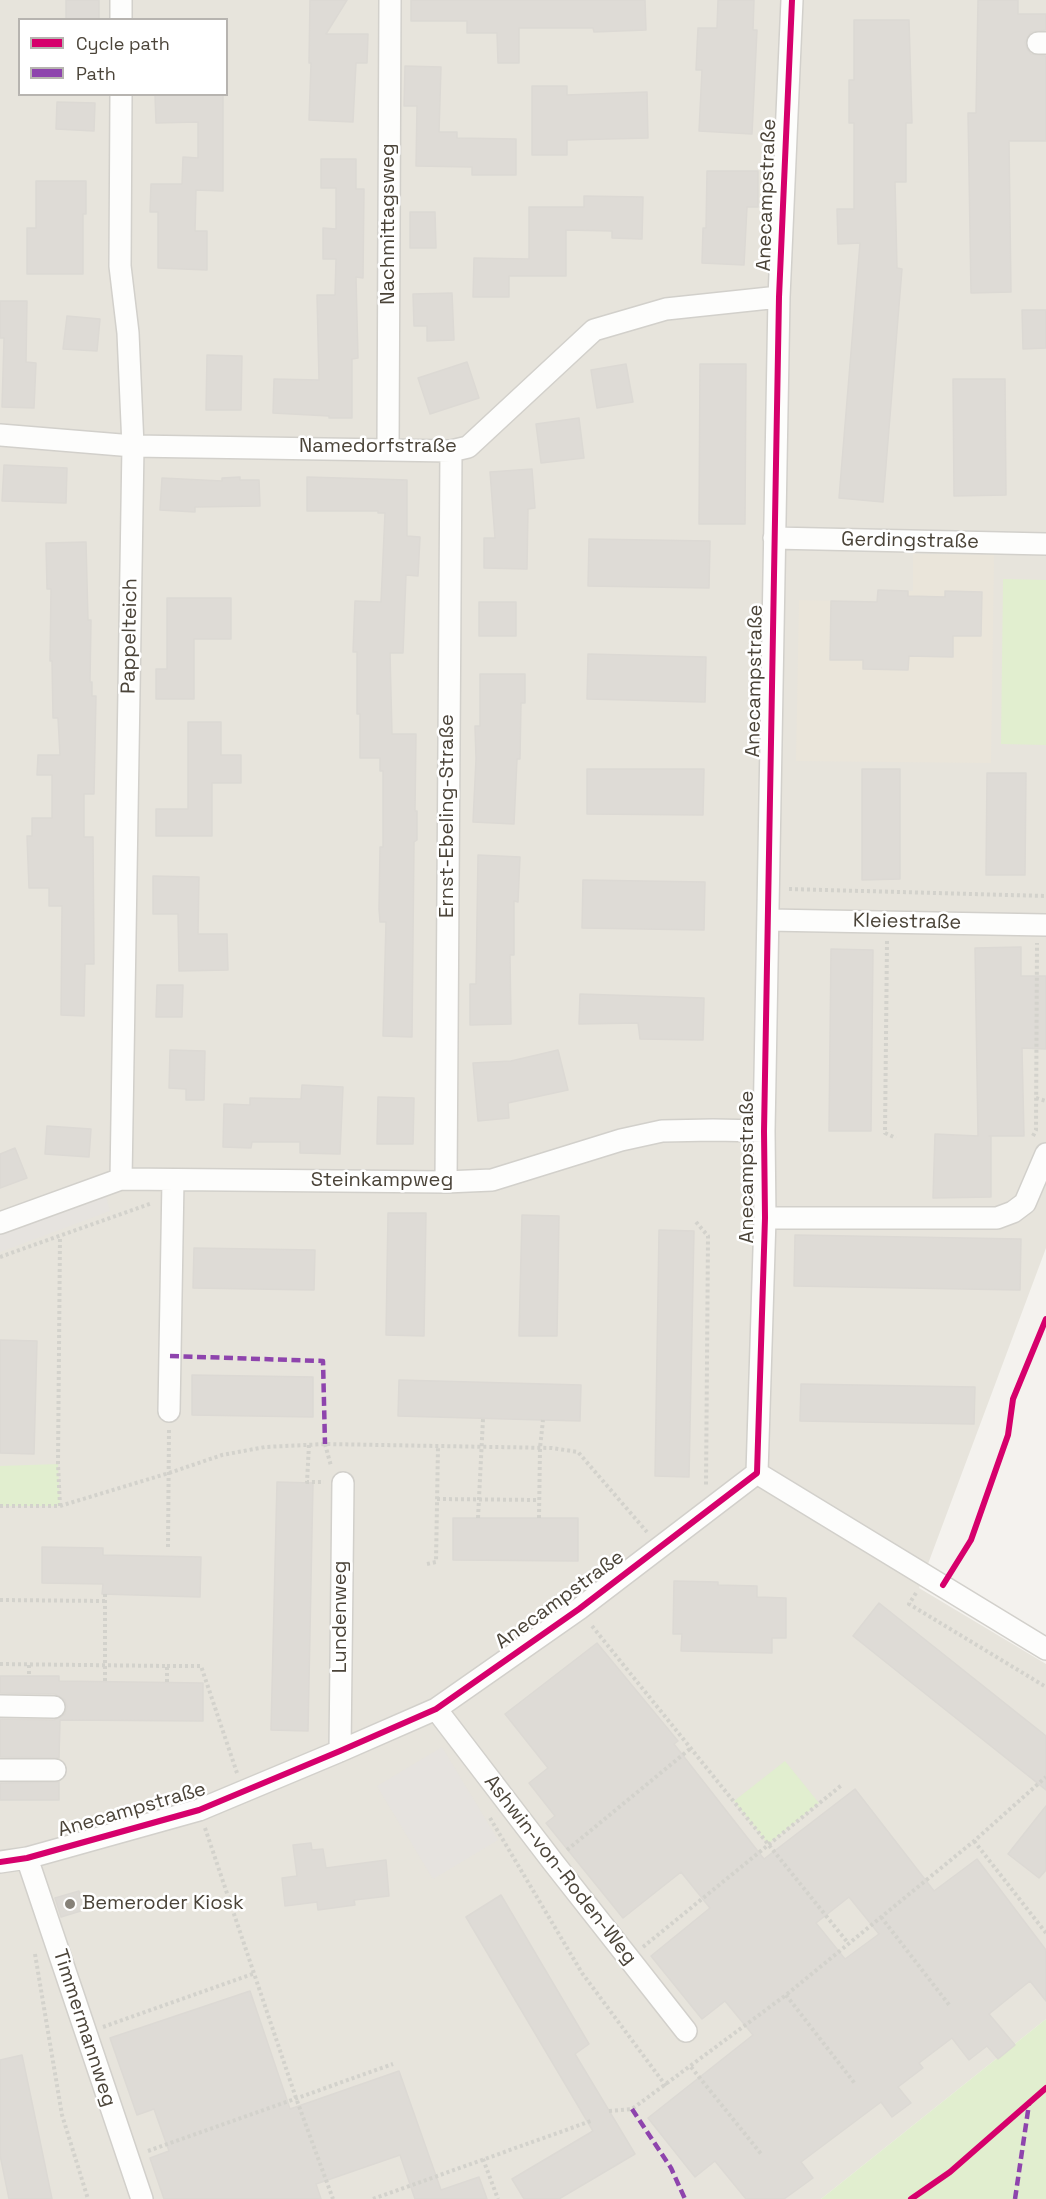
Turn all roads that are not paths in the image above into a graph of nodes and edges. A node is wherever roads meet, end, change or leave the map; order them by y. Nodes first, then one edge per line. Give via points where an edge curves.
1 (121, 0) edge
2 (390, 0) edge
3 (792, 0) edge
4 (121, 18) edge
5 (121, 96) edge
6 (779, 297) junction
7 (0, 435) edge
8 (133, 446) junction
9 (388, 449) junction
10 (451, 451) junction
11 (774, 538) junction
12 (1046, 544) edge
13 (768, 920) junction
14 (1042, 925) edge
15 (764, 1131) junction
16 (1038, 1148) edge
17 (121, 1179) junction
18 (446, 1182) junction
19 (173, 1188) junction
20 (765, 1218) junction
21 (0, 1223) edge
22 (170, 1411) road end
23 (757, 1473) junction
24 (343, 1483) road end
25 (1046, 1649) edge
26 (0, 1706) edge
27 (54, 1707) dead end
28 (436, 1708) junction
29 (340, 1752) junction
30 (0, 1770) edge
31 (55, 1770) dead end
32 (27, 1858) junction
33 (0, 1862) edge
34 (686, 2031) dead end
35 (142, 2199) edge

1 - 4 street
2 - 9 street, Nachmittagsweg
3 - 6 street, Anecampstraße
5 - 8 street, Pappelteich via 120,266 128,333
6 - 10 street, Namedorfstraße via 666,309 594,330 468,447
6 - 11 street, Anecampstraße
7 - 8 street, Namedorfstraße
8 - 9 street, Namedorfstraße
8 - 17 street, Pappelteich
9 - 10 street, Namedorfstraße
10 - 18 street, Ernst-Ebeling-Straße
11 - 12 street, Gerdingstraße
11 - 13 street, Anecampstraße
13 - 14 street, Kleiestraße
13 - 15 street, Anecampstraße
15 - 18 street, Steinkampweg via 662,1131 492,1180
15 - 20 street, Anecampstraße
16 - 20 street via 1026,1203 997,1218
17 - 19 street, Steinkampweg
17 - 21 street, Steinkampweg
18 - 19 street, Steinkampweg
19 - 22 street
20 - 23 street, Anecampstraße
23 - 25 street
23 - 28 street, Anecampstraße via 579,1609
24 - 29 street, Lundenweg
26 - 27 street
28 - 29 street, Anecampstraße
28 - 34 street, Ashwin-von-Roden-Weg
29 - 32 street, Anecampstraße via 199,1810
30 - 31 street
32 - 33 street, Anecampstraße
32 - 35 street, Timmermannweg

